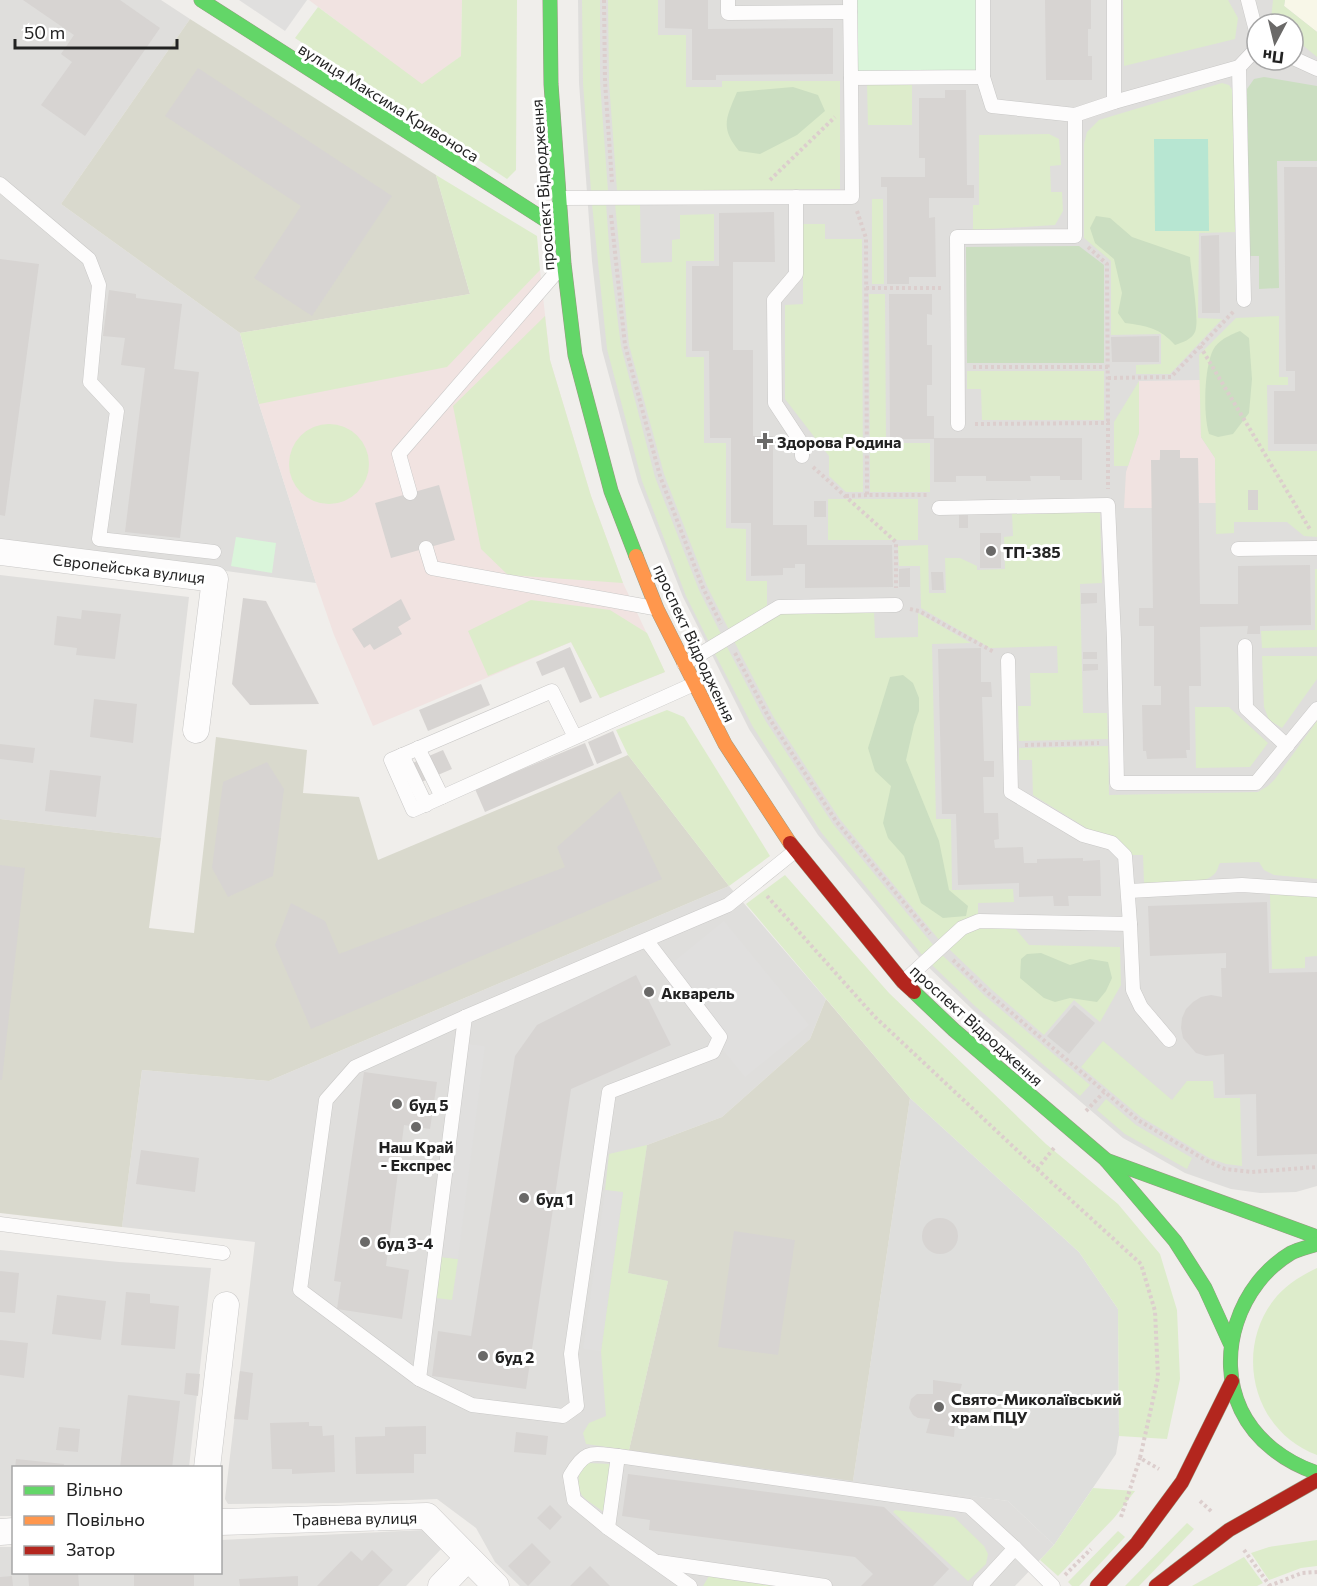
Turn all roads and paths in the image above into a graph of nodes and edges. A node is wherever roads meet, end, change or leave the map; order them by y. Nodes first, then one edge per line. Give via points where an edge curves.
1 (201, 0) edge
2 (550, 0) edge
3 (604, 0) edge
4 (728, 0) edge
5 (983, 0) edge
6 (1114, 0) edge
7 (850, 6) edge
8 (1245, 61) edge
9 (1239, 67) junction
10 (983, 77) junction
11 (851, 78) junction
12 (1114, 102) junction
13 (1075, 115) junction
14 (824, 128) dead end
15 (0, 184) edge
16 (752, 197) junction
17 (796, 197) junction
18 (852, 197) junction
19 (559, 198) junction
20 (611, 198) junction
21 (561, 230) junction
22 (1075, 236) junction
23 (564, 264) junction
24 (866, 288) junction
25 (919, 288) dead end
26 (1244, 300) joint
27 (1200, 346) junction
28 (1108, 366) junction
29 (958, 367) junction
30 (1108, 378) junction
31 (1108, 423) junction
32 (958, 424) joint
33 (802, 456) joint
34 (410, 493) dead end
35 (867, 495) junction
36 (845, 496) junction
37 (1108, 505) junction
38 (939, 508) joint
39 (1311, 532) dead end
40 (426, 548) dead end
41 (1317, 548) edge
42 (1238, 549) dead end
43 (0, 552) edge
44 (214, 552) dead end
45 (896, 604) junction
46 (657, 609) junction
47 (728, 638) junction
48 (1245, 646) dead end
49 (1008, 660) joint
50 (684, 664) junction
51 (694, 684) junction
52 (1317, 709) edge
53 (196, 730) dead end
54 (575, 738) junction
55 (1079, 744) dead end
56 (1010, 745) junction
57 (1287, 746) junction
58 (418, 748) junction
59 (442, 797) junction
60 (795, 851) junction
61 (755, 882) junction
62 (1317, 890) edge
63 (1129, 891) junction
64 (1130, 924) junction
65 (646, 940) junction
66 (940, 948) junction
67 (903, 982) junction
68 (465, 1017) junction
69 (1169, 1040) dead end
70 (1105, 1159) junction
71 (1317, 1167) edge
72 (0, 1224) edge
73 (1317, 1236) edge
74 (1317, 1244) edge
75 (223, 1253) dead end
76 (226, 1305) dead end
77 (1230, 1343) junction
78 (419, 1379) junction
79 (1232, 1381) junction
80 (618, 1456) junction
81 (1140, 1458) junction
82 (207, 1466) edge
83 (1317, 1473) edge
84 (1317, 1480) edge
85 (1182, 1482) junction
86 (1120, 1521) dead end
87 (222, 1522) edge
88 (608, 1528) junction
89 (1229, 1530) junction
90 (1095, 1545) dead end
91 (1015, 1548) junction
92 (468, 1558) junction
93 (657, 1562) junction
94 (1317, 1572) edge
95 (1058, 1582) edge
96 (441, 1586) edge
97 (496, 1586) edge
98 (690, 1586) edge
99 (825, 1586) edge
100 (980, 1586) edge
101 (1097, 1586) edge
102 (1156, 1586) edge
103 (1269, 1586) edge

1 - 21 main road, вулиця Максима Кривоноса
2 - 19 main road, проспект Відродження
3 - 20 path
4 - 7 lane via 728,13
5 - 10 lane
6 - 12 lane
7 - 11 lane
8 - 9 lane
9 - 12 lane
9 - 26 lane
10 - 11 lane
10 - 13 lane via 992,106
11 - 18 lane
12 - 13 lane
13 - 22 lane
14 - 16 path
15 - 44 lane via 89,259 99,285 90,382 117,411 99,539
16 - 17 lane
16 - 20 lane
17 - 18 lane
17 - 33 lane via 796,274 774,300 775,403 802,444
18 - 24 path via 866,238
19 - 20 lane
19 - 21 main road, проспект Відродження
20 - 47 path via 625,345 657,465 704,588
21 - 23 main road, проспект Відродження
22 - 28 path via 1107,264
22 - 29 lane via 957,237
23 - 34 lane via 399,454
23 - 46 main road, проспект Відродження via 575,355 611,491
24 - 25 path
24 - 35 path
26 - 27 path
27 - 30 path via 1171,377
27 - 39 path
28 - 29 path
28 - 30 path
29 - 32 lane
30 - 31 path
31 - 32 path
31 - 37 path
33 - 36 path
35 - 36 path
35 - 38 path via 939,495
36 - 45 path via 896,542
37 - 38 lane
37 - 57 lane via 1117,783 1256,783
40 - 46 lane via 432,568
41 - 42 lane
43 - 53 street, Європейська вулиця via 215,579
45 - 47 lane via 779,607
45 - 49 path via 919,611
46 - 50 main road, проспект Відродження
47 - 50 lane
47 - 66 path via 769,718 836,821
48 - 57 lane via 1246,708
49 - 56 lane
50 - 51 main road, проспект Відродження
51 - 54 lane
51 - 60 main road, проспект Відродження via 725,744
52 - 57 lane
54 - 58 lane via 552,692
54 - 59 lane
55 - 56 path
56 - 63 lane via 1011,792 1083,835 1112,843 1125,856
58 - 59 lane
58 - 59 lane via 391,760 413,810
60 - 61 lane
60 - 67 main road, проспект Відродження
61 - 65 lane via 728,905
61 - 81 path via 874,1016 1141,1264 1155,1311 1158,1377
62 - 63 lane via 1242,885
63 - 64 lane
64 - 66 lane via 979,921 962,928
64 - 69 lane via 1133,990 1141,1007
65 - 68 lane
65 - 78 lane via 720,1037 712,1052 609,1092 571,1354 577,1406 562,1416 472,1404
66 - 67 lane
66 - 71 path via 1138,1120 1207,1161 1225,1169 1252,1172
67 - 70 main road, проспект Відродження
68 - 78 lane
68 - 78 lane via 355,1067 326,1101 300,1290
70 - 73 main road
70 - 77 main road via 1175,1241 1205,1288
72 - 75 lane
74 - 77 main road via 1291,1253 1262,1276 1240,1307
76 - 82 street
77 - 79 main road
79 - 83 main road via 1240,1408 1254,1432 1274,1451
79 - 85 main road
80 - 88 lane
80 - 88 lane via 593,1454 579,1460 570,1476 574,1500
80 - 91 lane via 969,1506
81 - 85 path
81 - 86 path
84 - 89 main road
85 - 89 path
85 - 101 main road via 1137,1543
87 - 92 street, Травнева вулиця via 427,1516
88 - 93 lane
89 - 102 main road
89 - 103 path
90 - 95 path
91 - 95 lane
91 - 100 lane
92 - 96 street
92 - 97 street, Травнева вулиця
93 - 98 lane
93 - 99 lane
94 - 103 path via 1302,1573

